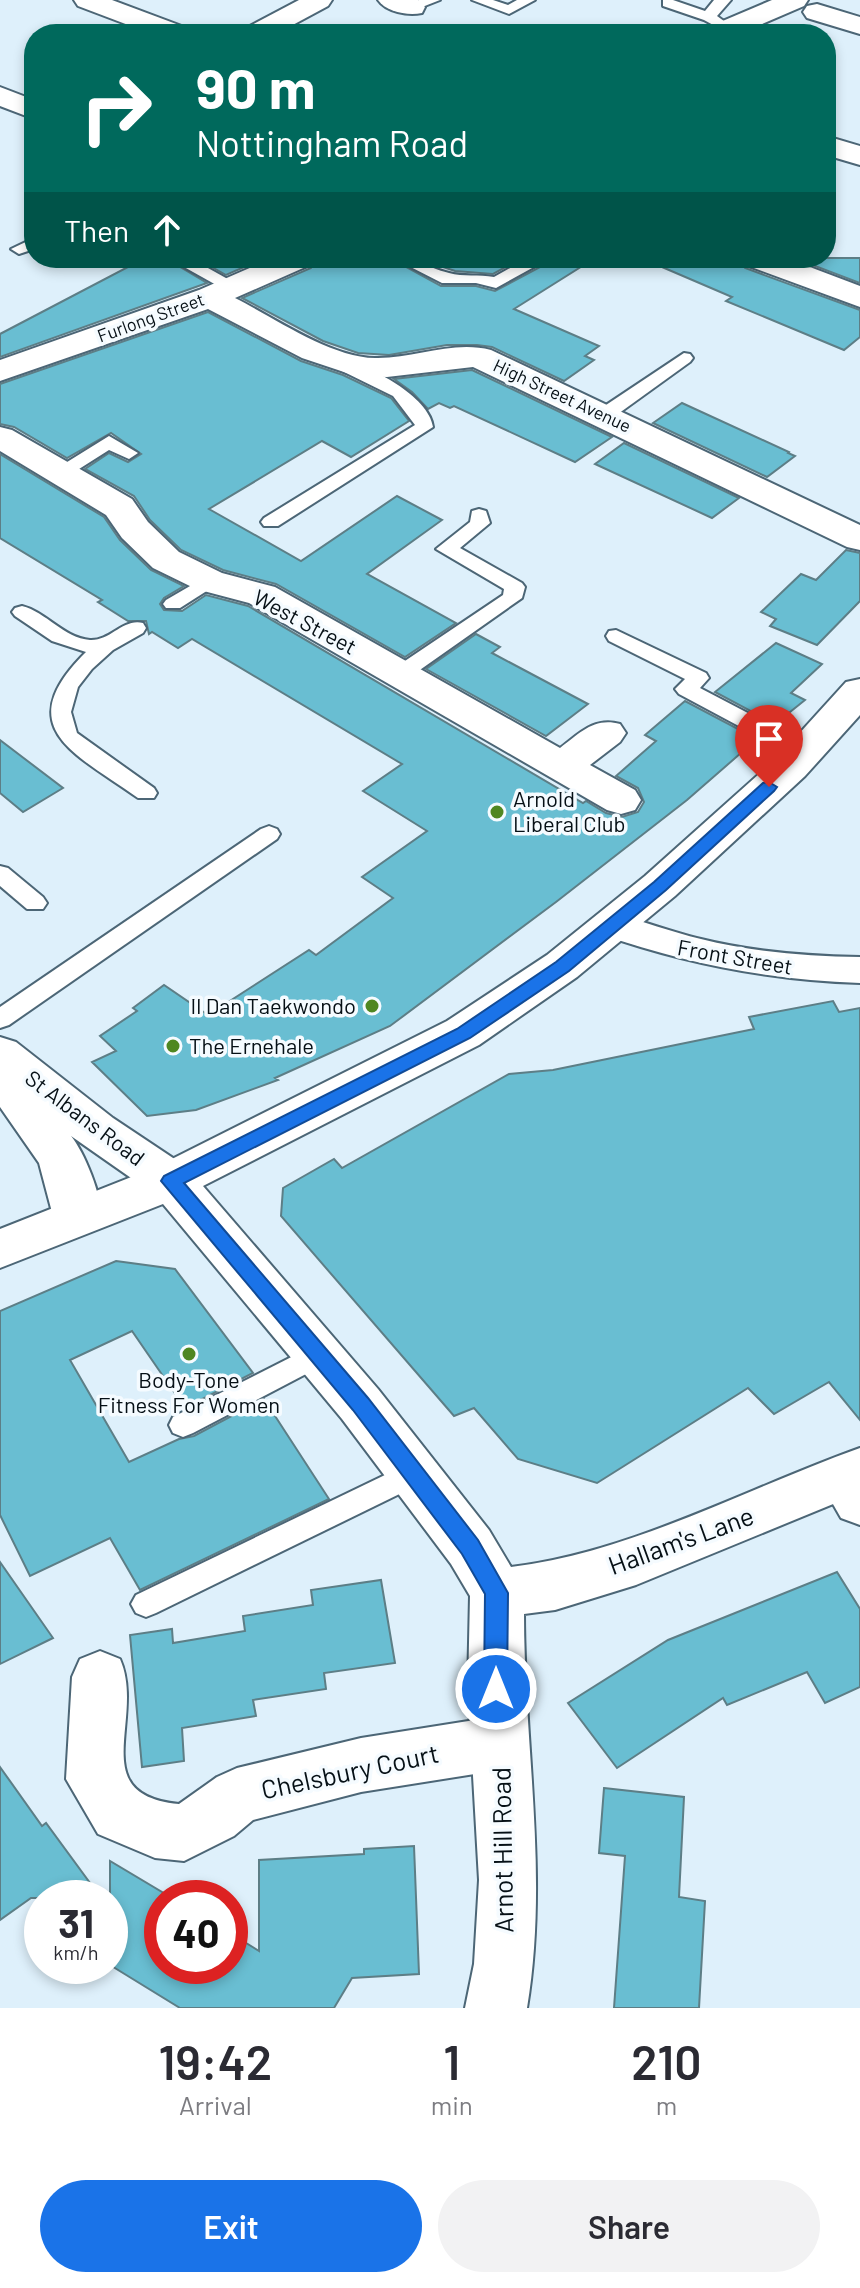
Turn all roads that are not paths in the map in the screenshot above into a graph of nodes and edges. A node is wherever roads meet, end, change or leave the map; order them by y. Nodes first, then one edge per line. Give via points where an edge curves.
1 (319, 0) edge
2 (479, 0) edge
3 (528, 0) edge
4 (724, 0) edge
5 (98, 1) edge
6 (668, 3) dead end
7 (832, 13) edge
8 (153, 24) edge
9 (275, 24) edge
10 (712, 24) edge
11 (717, 24) edge
12 (742, 24) edge
13 (0, 96) edge
14 (24, 106) edge
15 (836, 148) edge
16 (860, 156) edge
17 (190, 268) edge
18 (276, 268) edge
19 (424, 268) edge
20 (523, 268) edge
21 (783, 268) edge
22 (221, 292) junction
23 (860, 297) edge
24 (684, 358) dead end
25 (342, 364) junction
26 (0, 371) edge
27 (604, 415) junction
28 (0, 437) edge
29 (129, 453) dead end
30 (61, 472) junction
31 (479, 515) dead end
32 (271, 522) dead end
33 (860, 539) edge
34 (209, 581) junction
35 (173, 604) dead end
36 (22, 612) dead end
37 (136, 628) dead end
38 (616, 636) dead end
39 (105, 646) junction
40 (400, 674) junction
41 (860, 691) edge
42 (606, 733) dead end
43 (805, 752) junction
44 (563, 765) junction
45 (146, 793) dead end
46 (621, 800) dead end
47 (269, 834) dead end
48 (4, 884) edge
49 (35, 903) dead end
50 (613, 925) junction
51 (860, 970) edge
52 (0, 1019) edge
53 (0, 1054) edge
54 (0, 1071) edge
55 (171, 1181) junction
56 (77, 1216) junction
57 (0, 1249) edge
58 (317, 1355) junction
59 (183, 1425) dead end
60 (414, 1473) junction
61 (855, 1483) edge
62 (497, 1593) junction
63 (146, 1604) dead end
64 (100, 1677) dead end
65 (500, 1743) junction
66 (496, 2008) edge

1 - 9 street
2 - 3 lane via 509,10
4 - 11 lane via 714,7
5 - 8 street
6 - 10 lane
7 - 12 street
13 - 14 street
15 - 16 street
17 - 22 lane
18 - 22 street, Furlong Street
19 - 20 lane via 448,279 496,283
21 - 23 street
22 - 25 street, High Street Avenue
22 - 26 street, Furlong Street
24 - 27 lane
25 - 27 street, High Street Avenue via 371,369 479,357
25 - 32 lane via 399,392 424,427
27 - 33 street, High Street Avenue
28 - 30 street, West Street
29 - 30 lane via 109,442
30 - 34 street, West Street via 119,507 166,560
31 - 40 lane via 480,523 446,549 516,592
34 - 35 lane
34 - 40 street, West Street via 262,595
36 - 39 lane via 70,641
37 - 39 lane
38 - 43 lane via 699,678 686,689
39 - 45 lane via 68,688 59,724 68,737
40 - 44 street, West Street
41 - 43 street
42 - 44 street
43 - 50 street
44 - 46 street, West Street
47 - 52 lane
48 - 49 lane
50 - 51 street, Front Street via 675,948 749,963
50 - 55 street via 463,1033
53 - 55 street, St Albans Road
54 - 56 street via 60,1155
55 - 56 street
55 - 58 street
56 - 57 street
58 - 59 lane
58 - 60 street
60 - 62 street
60 - 63 lane
61 - 62 street, Hallam's Lane via 555,1586
62 - 65 street, Arnot Hill Road
64 - 65 street, Chelsbury Court via 95,1779 118,1814 155,1830 184,1833 237,1796 361,1765
65 - 66 street, Arnot Hill Road via 509,1880

